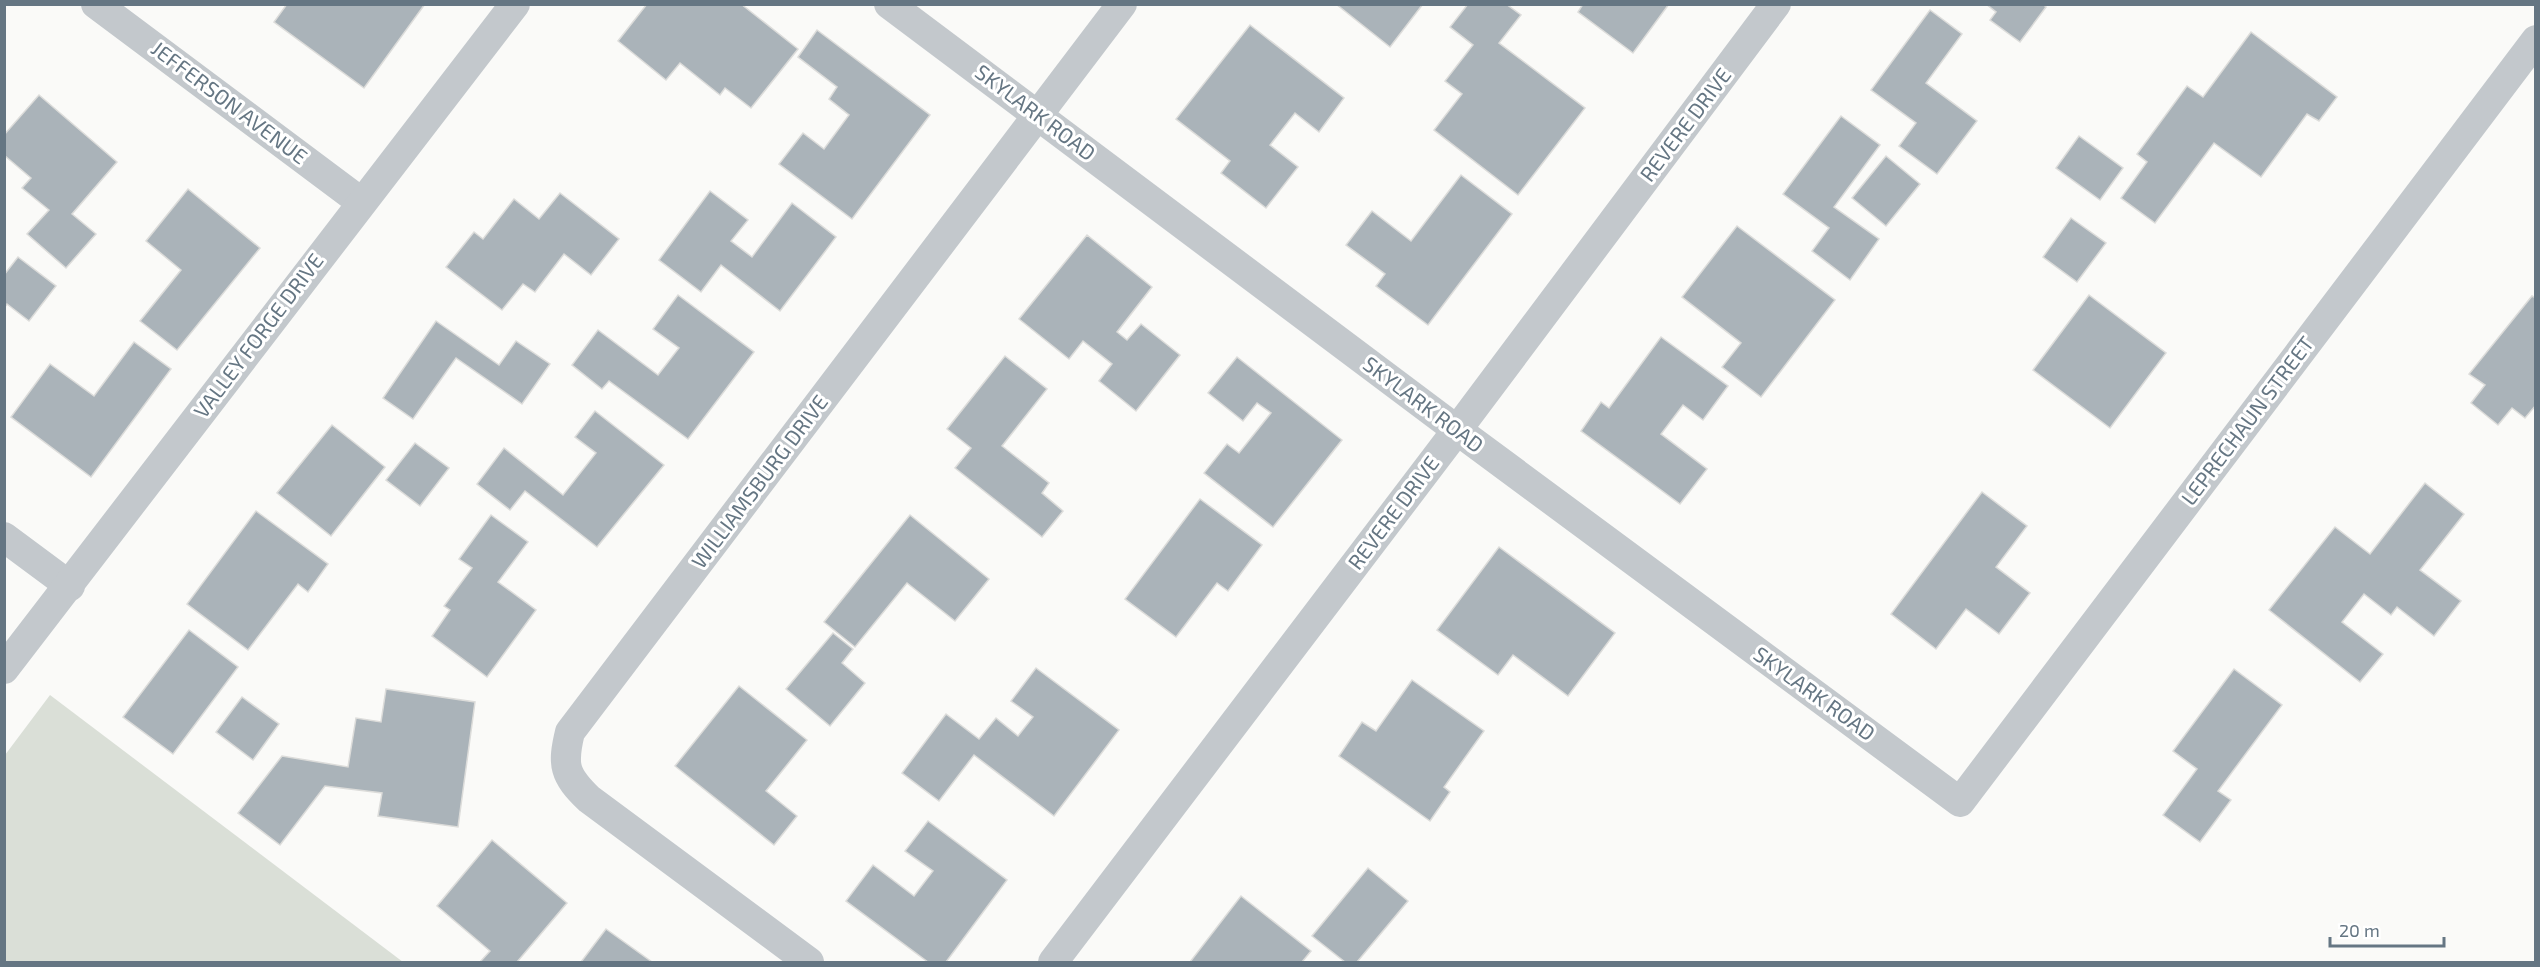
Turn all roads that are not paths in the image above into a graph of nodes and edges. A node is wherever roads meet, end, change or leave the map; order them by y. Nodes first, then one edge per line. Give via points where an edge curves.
1 (96, 4) edge
2 (515, 4) edge
3 (889, 4) edge
4 (1122, 4) edge
5 (1776, 4) edge
6 (2535, 40) edge
7 (1038, 116) junction
8 (361, 202) junction
9 (1457, 430) junction
10 (4, 537) edge
11 (70, 586) junction
12 (4, 669) edge
13 (1960, 802) joint
14 (809, 963) edge
15 (1053, 963) edge

1 - 8 street, JEFFERSON AVENUE
2 - 8 street, VALLEY FORGE DRIVE
3 - 7 street, SKYLARK ROAD
4 - 7 street, WILLIAMSBURG DRIVE
5 - 9 street, REVERE DRIVE
6 - 13 street, LEPRECHAUN STREET
7 - 9 street, SKYLARK ROAD
7 - 14 street, WILLIAMSBURG DRIVE via 570,732 564,756 573,783 589,799
8 - 11 street, VALLEY FORGE DRIVE
9 - 13 street, SKYLARK ROAD
9 - 15 street, REVERE DRIVE
10 - 11 street
11 - 12 street, VALLEY FORGE DRIVE

